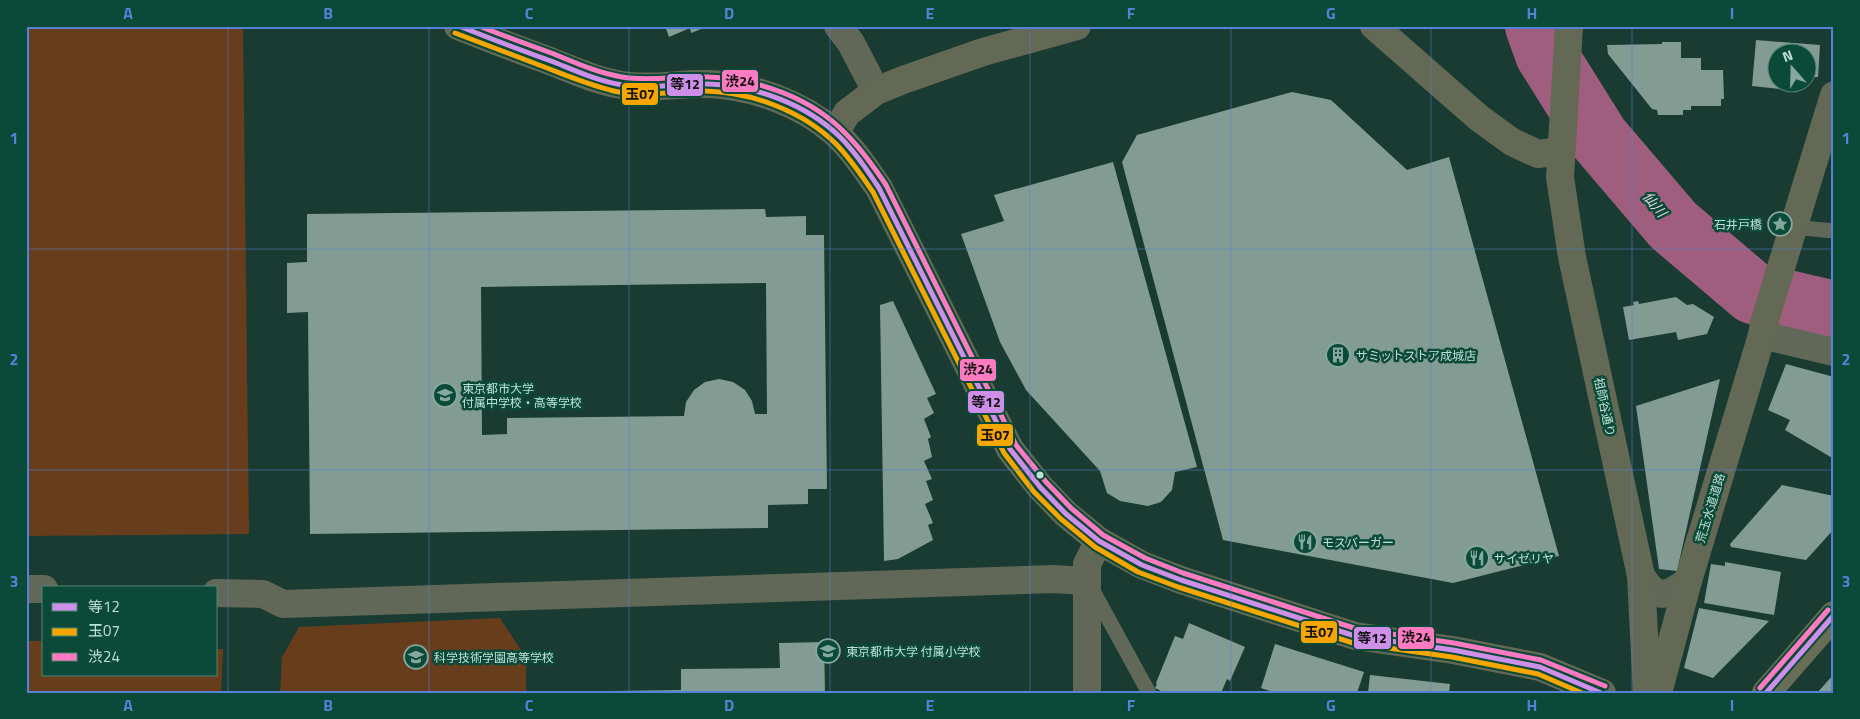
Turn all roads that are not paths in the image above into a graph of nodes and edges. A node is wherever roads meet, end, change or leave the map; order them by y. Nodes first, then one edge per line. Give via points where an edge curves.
1 (458, 26) edge
2 (838, 26) edge
3 (1077, 26) edge
4 (1374, 26) edge
5 (1569, 29) edge
6 (876, 92) junction
7 (1834, 95) edge
8 (835, 132) junction
9 (1561, 151) junction
10 (1834, 231) edge
11 (1789, 238) junction
12 (1763, 329) junction
13 (1834, 352) edge
14 (1099, 541) junction
15 (1641, 576) junction
16 (1087, 581) junction
17 (1688, 581) junction
18 (26, 589) edge
19 (42, 589) edge
20 (218, 593) edge
21 (1834, 615) edge
22 (1088, 693) edge
23 (1149, 693) edge
24 (1602, 693) edge
25 (1647, 693) edge
26 (1658, 693) edge
27 (1766, 693) edge

1 - 8 street via 596,79 623,85 707,84 734,86 770,95
2 - 6 street via 851,43
3 - 6 street via 983,52
4 - 9 street via 1512,142 1538,154
5 - 9 street, 祖師谷通り
6 - 8 street via 847,113
7 - 11 street
8 - 14 street via 860,159 879,188 1010,449 1066,514
9 - 15 street, 祖師谷通り via 1560,177 1572,256
10 - 11 lane
11 - 12 street, 荒玉水道道路
12 - 13 street
12 - 17 street, 荒玉水道道路
14 - 16 street via 1087,564
14 - 24 street via 1142,565 1181,580 1355,636 1454,650 1540,667
15 - 17 street via 1648,587 1660,594 1669,594
15 - 25 street, 祖師谷通り
16 - 20 street via 1053,579 284,604 263,594
16 - 22 street
16 - 23 lane
17 - 26 street, 荒玉水道道路
18 - 19 street
21 - 27 main road

